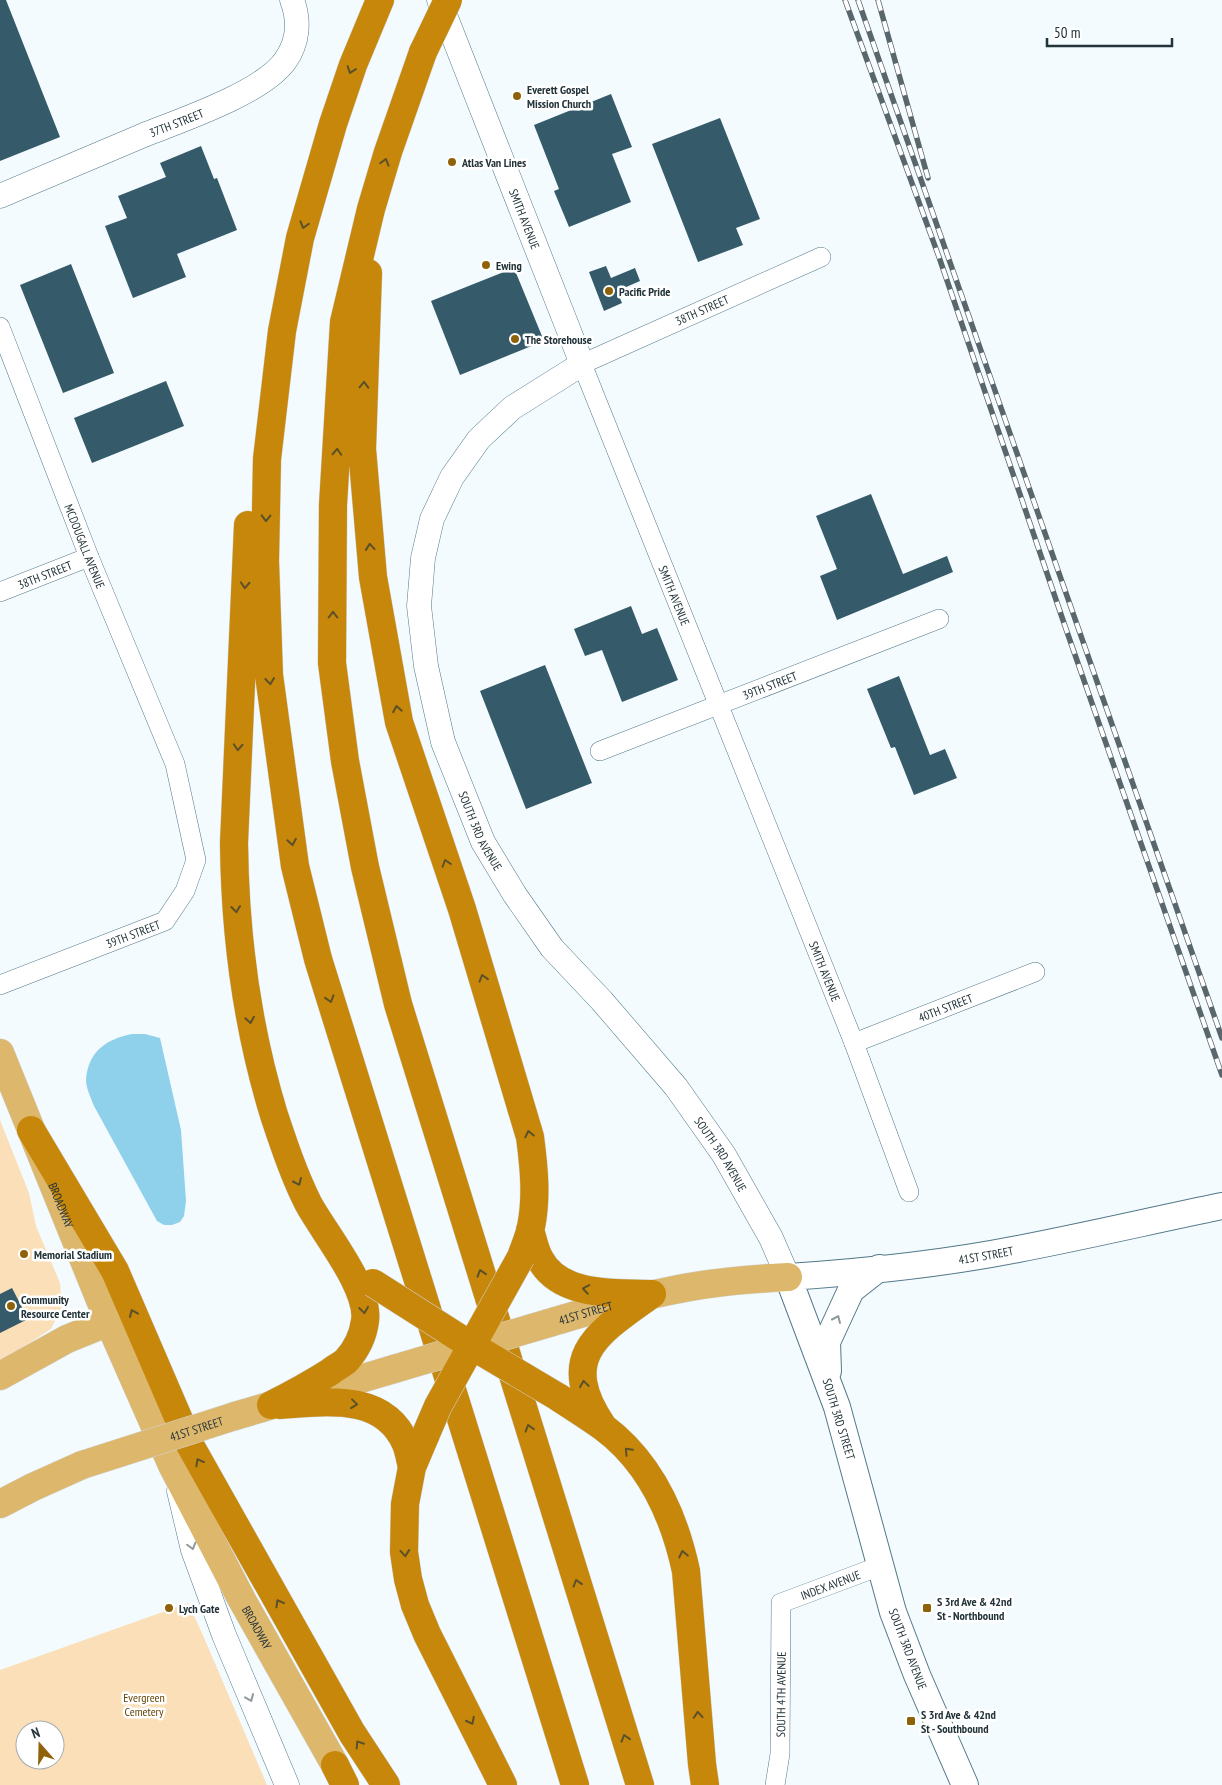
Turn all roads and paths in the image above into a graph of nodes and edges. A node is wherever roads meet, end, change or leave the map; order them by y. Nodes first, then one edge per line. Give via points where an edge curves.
1 (292, 0) edge
2 (380, 0) edge
3 (439, 0) edge
4 (448, 0) edge
5 (0, 196) edge
6 (371, 209) junction
7 (821, 257) dead end
8 (0, 327) edge
9 (282, 330) junction
10 (582, 364) junction
11 (89, 557) junction
12 (0, 592) edge
13 (939, 619) dead end
14 (720, 705) junction
15 (600, 751) dead end
16 (175, 764) joint
17 (1035, 972) dead end
18 (0, 985) edge
19 (854, 1043) junction
20 (0, 1053) edge
21 (31, 1130) junction
22 (909, 1192) dead end
23 (1222, 1206) edge
24 (530, 1230) junction
25 (347, 1264) junction
26 (879, 1268) junction
27 (788, 1277) junction
28 (652, 1294) junction
29 (109, 1322) junction
30 (472, 1346) junction
31 (0, 1376) edge
32 (828, 1383) junction
33 (271, 1405) junction
34 (604, 1428) junction
35 (172, 1465) junction
36 (412, 1467) junction
37 (0, 1504) edge
38 (880, 1566) junction
39 (781, 1603) joint
40 (344, 1778) edge
41 (287, 1785) edge
42 (386, 1785) edge
43 (503, 1785) edge
44 (575, 1785) edge
45 (640, 1785) edge
46 (705, 1785) edge
47 (775, 1785) edge
48 (965, 1785) edge

1 - 5 street, 37TH STREET via 298,24 295,44 285,62 272,75 228,101
2 -> 9 highway via 353,64 330,134 300,238
3 - 10 street, SMITH AVENUE
6 -> 4 highway, bridge via 423,52
24 -> 6 highway via 534,1174 526,1119 462,910 399,722 373,577 362,449
45 -> 6 highway via 398,1004 365,867 345,761 332,664 333,505 344,322
7 - 10 street, 38TH STREET
8 - 11 street, MCDOUGALL AVENUE
9 -> 25 highway via 252,424 234,843 235,893 242,972 262,1077 298,1182
9 -> 44 highway via 267,459 266,561 269,675 296,866 318,959
10 - 14 street, SMITH AVENUE
10 - 27 street, SOUTH 3RD AVENUE via 512,408 479,439 452,477 432,519 423,558 419,606 426,666 444,742 483,842 552,948 676,1087 724,1155 771,1238
11 - 12 street, 38TH STREET
11 - 16 street, MCDOUGALL AVENUE
13 - 14 street, 39TH STREET
14 - 15 street, 39TH STREET
14 - 19 street, SMITH AVENUE
16 - 18 street, 39TH STREET via 196,860 185,891 165,921
17 - 19 street, 40TH STREET
19 - 22 street, SMITH AVENUE
20 - 21 main road, BROADWAY
21 - 29 main road, BROADWAY
42 -> 21 highway via 352,1733 190,1446 115,1272
23 - 26 main road, 41ST STREET via 1017,1250
28 -> 24 highway via 612,1292 563,1283 547,1271
24 - 30 highway, bridge via 520,1257
25 - 30 highway, bridge
25 -> 33 highway via 364,1305 366,1319 361,1339 345,1362
26 - 27 main road, 41ST STREET
32 -> 26 main road via 827,1342 851,1290
27 - 28 main road, 41ST STREET
27 - 32 main road, SOUTH 3RD STREET
28 - 30 main road, 41ST STREET, bridge
34 -> 28 highway via 586,1398 583,1382 586,1357 604,1330
29 - 31 main road via 67,1339
29 - 35 main road, BROADWAY
30 - 33 main road, 41ST STREET, bridge
30 - 34 highway, bridge
30 - 36 highway, bridge via 438,1406
32 - 38 main road, SOUTH 3RD STREET
33 -> 36 highway via 342,1403 364,1406 382,1414 400,1432
33 - 37 main road, 41ST STREET, bridge via 82,1465
46 -> 34 highway via 686,1571 680,1542 671,1516 649,1476 629,1451
35 - 40 main road, BROADWAY via 242,1600
35 -> 41 street, BROADWAY via 193,1550 224,1635
36 -> 43 highway via 403,1527 406,1570 415,1605
38 - 39 street, INDEX AVENUE
38 - 48 main road, SOUTH 3RD AVENUE via 916,1675
39 - 47 street, SOUTH 4TH AVENUE via 780,1754

